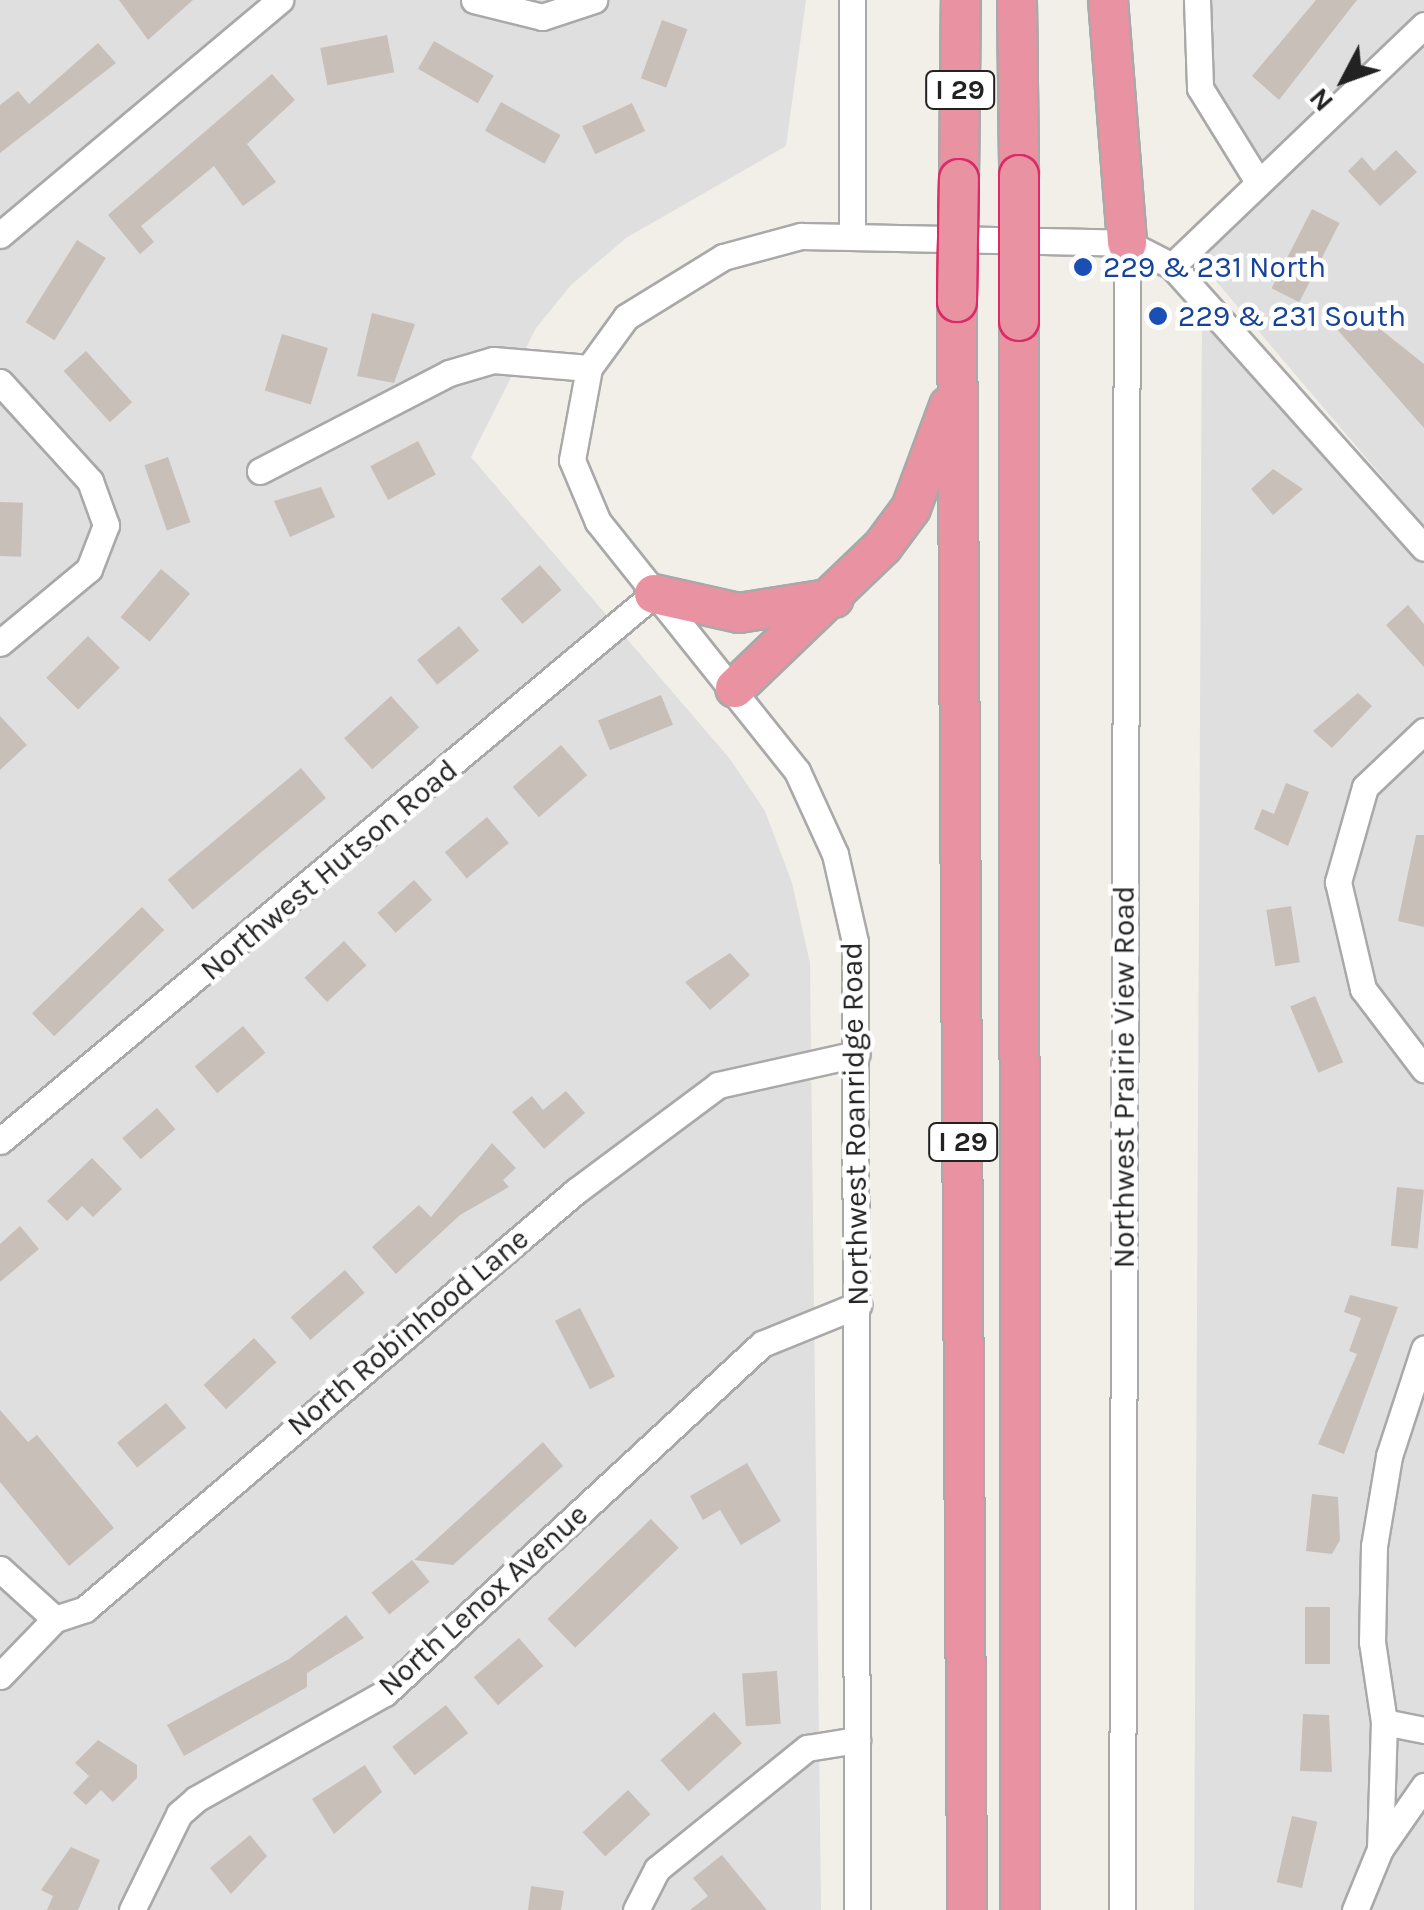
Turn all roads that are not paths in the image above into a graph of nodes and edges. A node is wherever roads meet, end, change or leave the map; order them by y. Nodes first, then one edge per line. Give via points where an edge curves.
1 (280, 0) edge
2 (474, 0) edge
3 (594, 0) edge
4 (852, 0) edge
5 (961, 0) edge
6 (1017, 0) edge
7 (1108, 0) edge
8 (1197, 0) edge
9 (1424, 25) edge
10 (1257, 180) junction
11 (852, 232) junction
12 (0, 235) edge
13 (1126, 243) junction
14 (1172, 266) junction
15 (589, 368) junction
16 (960, 375) junction
17 (0, 382) edge
18 (260, 470) dead end
19 (1424, 548) edge
20 (654, 594) junction
21 (836, 597) junction
22 (0, 643) edge
23 (735, 688) junction
24 (1424, 731) edge
25 (856, 1054) junction
26 (1424, 1068) edge
27 (0, 1141) edge
28 (858, 1305) junction
29 (1424, 1349) edge
30 (0, 1570) edge
31 (55, 1619) junction
32 (0, 1676) edge
33 (1384, 1722) junction
34 (1424, 1730) edge
35 (858, 1740) junction
36 (1424, 1786) edge
37 (1380, 1849) junction
38 (132, 1910) edge
39 (636, 1910) edge
40 (857, 1910) edge
41 (967, 1910) edge
42 (1020, 1910) edge
43 (1122, 1910) edge
44 (1355, 1910) edge

1 - 12 street
2 - 3 street via 542,17
4 - 11 street
5 - 16 highway, I 29, bridge
6 - 42 highway, I 29, bridge
7 - 13 highway
8 - 10 street via 1200,88
9 - 10 street via 1290,160
10 - 14 street
11 - 13 street, Northwest Roanridge Road
11 - 15 street, Northwest Roanridge Road via 723,258 626,317
13 - 14 street
13 - 43 street, Northwest Prairie View Road
14 - 19 street
15 - 18 street via 493,360 449,374
15 - 20 street, Northwest Roanridge Road via 572,460 598,522
16 - 21 highway via 911,508
16 - 41 highway, I 29
17 - 22 street via 90,481 105,534 89,569
20 - 21 highway via 739,613
20 - 23 street, Northwest Roanridge Road
20 - 27 street, Northwest Hutson Road
21 - 23 highway
23 - 25 street, Northwest Roanridge Road via 797,771 835,854 855,942
24 - 26 street via 1365,787 1338,882 1363,989
25 - 28 street, Northwest Roanridge Road
25 - 31 street, North Robinhood Lane via 718,1086 576,1190 85,1609
28 - 35 street, Northwest Roanridge Road
28 - 38 street, North Lenox Avenue via 762,1344 385,1693 196,1799 179,1814
29 - 33 street via 1389,1456 1374,1546 1372,1642
30 - 31 street
31 - 32 street, North Robinhood Lane
33 - 34 street
33 - 37 street
35 - 39 street via 807,1748 657,1869
35 - 40 street, Northwest Roanridge Road
36 - 37 street
37 - 44 street

